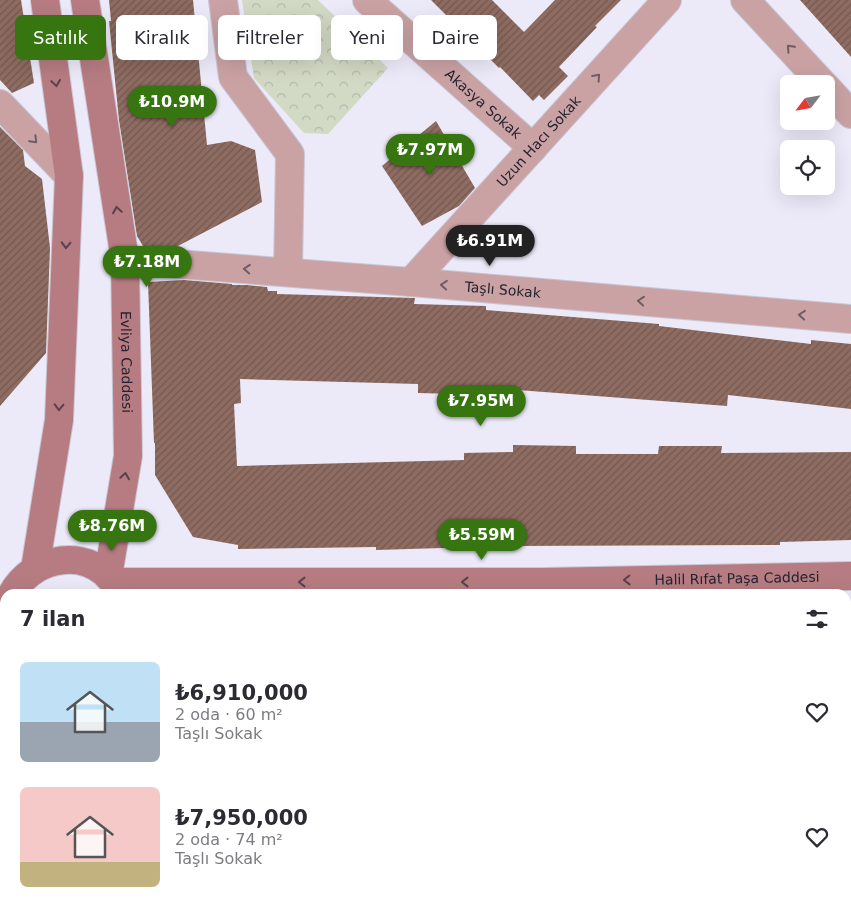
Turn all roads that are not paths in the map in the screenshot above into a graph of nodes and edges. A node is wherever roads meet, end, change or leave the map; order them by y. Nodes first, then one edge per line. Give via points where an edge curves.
1 (45, 0) edge
2 (85, 0) edge
3 (223, 0) edge
4 (368, 0) edge
5 (667, 0) edge
6 (745, 0) edge
7 (815, 75) edge
8 (835, 97) edge
9 (0, 104) edge
10 (851, 114) edge
11 (533, 148) junction
12 (69, 176) junction
13 (125, 260) junction
14 (288, 272) junction
15 (411, 282) junction
16 (851, 319) edge
17 (851, 576) edge
18 (24, 580) edge
19 (114, 584) edge
20 (0, 587) edge

1 -> 12 main road
13 -> 2 main road, Evliya Caddesi
3 - 14 street via 233,77 290,154
4 - 11 street, Akasya Sokak
11 -> 5 street, Uzun Hacı Sokak
7 -> 6 street
8 - 10 street
9 -> 12 street
11 - 15 street, Uzun Hacı Sokak
12 -> 18 main road via 59,420
14 -> 13 street, Taşlı Sokak
19 -> 13 main road, Evliya Caddesi via 128,456
14 - 15 street, Taşlı Sokak
16 -> 15 street, Taşlı Sokak
17 -> 19 main road, Halil Rıfat Paşa Caddesi via 543,582
18 - 19 main road via 45,564 75,560 103,571
18 - 20 street

